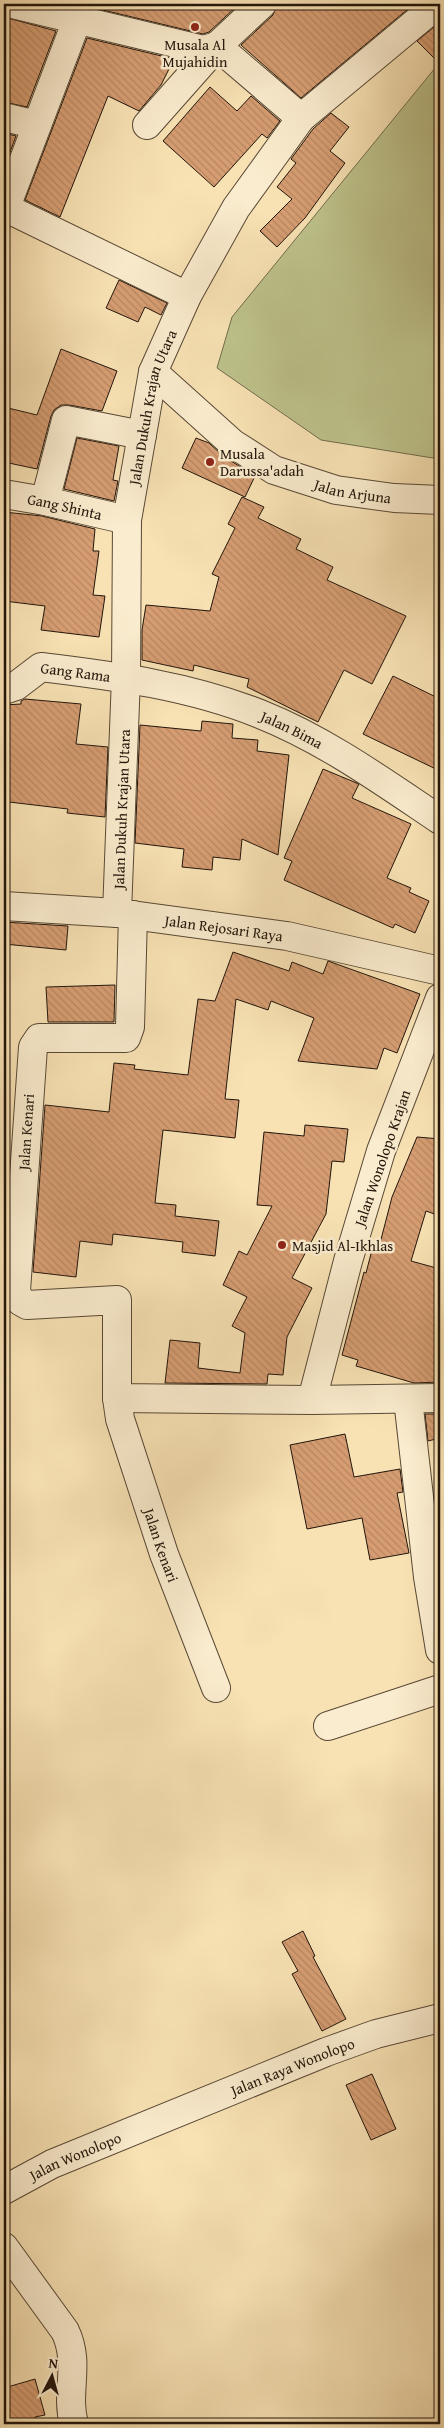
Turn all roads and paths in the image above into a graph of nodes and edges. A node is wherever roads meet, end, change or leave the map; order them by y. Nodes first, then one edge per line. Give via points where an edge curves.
1 (12, 4) edge
2 (262, 4) edge
3 (438, 4) edge
4 (77, 20) junction
5 (217, 46) junction
6 (4, 117) edge
7 (301, 118) junction
8 (37, 125) junction
9 (147, 125) dead end
10 (5, 207) edge
11 (187, 296) junction
12 (153, 372) junction
13 (142, 435) junction
14 (4, 494) edge
15 (440, 500) edge
16 (45, 501) junction
17 (127, 520) junction
18 (126, 677) junction
19 (4, 690) edge
20 (440, 820) edge
21 (4, 906) edge
22 (125, 914) junction
23 (440, 971) edge
24 (440, 998) edge
25 (117, 1398) junction
26 (440, 1398) edge
27 (408, 1399) junction
28 (312, 1400) junction
29 (440, 1650) edge
30 (216, 1688) dead end
31 (440, 1689) edge
32 (328, 1726) dead end
33 (440, 2018) edge
34 (147, 2126) joint
35 (4, 2190) edge
36 (4, 2247) edge
37 (74, 2424) edge

1 - 4 street
2 - 5 street
3 - 7 street, Jalan Dukuh Krajan Utara
4 - 5 street via 204,50
4 - 8 street
5 - 7 street
5 - 9 street
6 - 8 street
7 - 11 street, Jalan Dukuh Krajan Utara via 236,208
8 - 10 street
10 - 11 street
11 - 12 street, Jalan Dukuh Krajan Utara
12 - 13 street, Jalan Dukuh Krajan Utara
12 - 15 street, Jalan Arjuna via 232,443 274,470 336,490
13 - 16 street via 66,420
13 - 17 street, Jalan Dukuh Krajan Utara
14 - 16 street, Gang Shinta
16 - 17 street, Gang Shinta
17 - 18 street, Jalan Dukuh Krajan Utara
18 - 19 street, Gang Rama via 41,667 16,686
18 - 20 street, Jalan Bima via 201,694 261,714 348,758
18 - 22 street, Jalan Dukuh Krajan Utara
21 - 22 street, Jalan Rejosari Raya
22 - 23 street, Jalan Rejosari Raya via 287,936
22 - 25 street, Jalan Kenari via 130,1027 126,1038 39,1038 33,1047 16,1291 20,1301 27,1304 117,1300
24 - 28 street, Jalan Wonolopo Krajan via 381,1151
25 - 28 street
25 - 30 street, Jalan Kenari via 120,1419 164,1554
26 - 27 street
27 - 28 street
27 - 29 street via 428,1577
31 - 32 street
33 - 34 street, Jalan Raya Wonolopo via 376,2034 326,2052
34 - 35 street, Jalan Wonolopo via 52,2164
36 - 37 street via 71,2344 74,2363 70,2407

